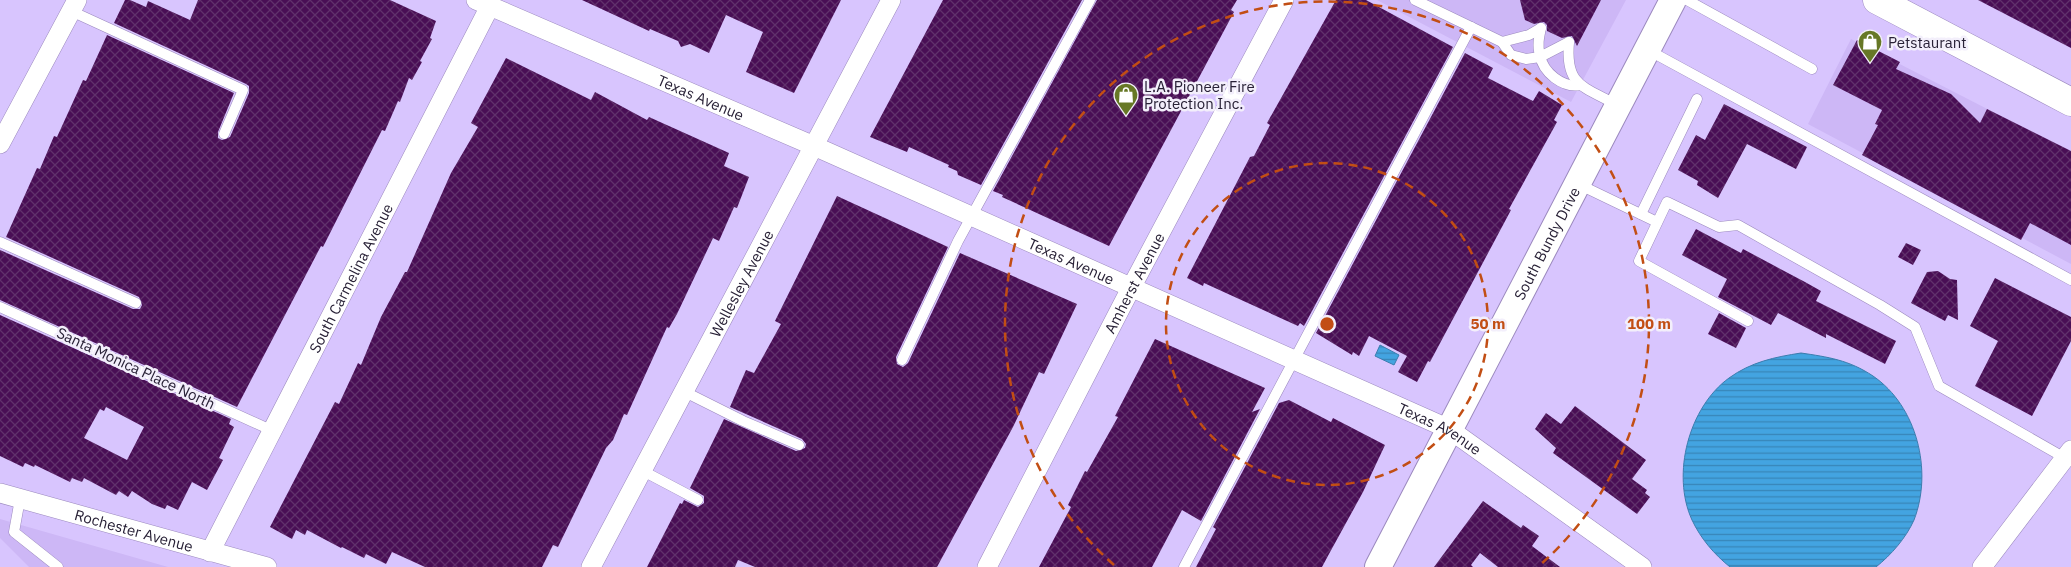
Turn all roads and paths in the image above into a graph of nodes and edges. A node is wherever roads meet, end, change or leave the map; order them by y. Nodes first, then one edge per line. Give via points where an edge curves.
1 (891, 0) edge
2 (1090, 0) edge
3 (1284, 0) edge
4 (1415, 0) edge
5 (1673, 0) edge
6 (1687, 0) edge
7 (1877, 0) edge
8 (483, 3) edge
9 (74, 6) edge
10 (1471, 27) junction
11 (1502, 42) junction
12 (1647, 50) junction
13 (1540, 58) junction
14 (1812, 69) dead end
15 (1580, 85) junction
16 (1698, 99) dead end
17 (2071, 102) edge
18 (1618, 106) junction
19 (224, 134) dead end
20 (0, 144) edge
21 (814, 146) junction
22 (1577, 184) junction
23 (1640, 214) junction
24 (972, 218) junction
25 (1657, 222) junction
26 (0, 242) edge
27 (2071, 280) edge
28 (1131, 288) junction
29 (136, 303) dead end
30 (0, 306) edge
31 (1748, 321) dead end
32 (902, 360) dead end
33 (1293, 361) junction
34 (685, 392) junction
35 (1449, 428) junction
36 (271, 430) junction
37 (799, 445) dead end
38 (2068, 454) edge
39 (643, 471) junction
40 (0, 493) edge
41 (20, 499) junction
42 (698, 500) dead end
43 (210, 552) junction
44 (58, 567) edge
45 (267, 567) edge
46 (591, 567) edge
47 (987, 567) edge
48 (1184, 567) edge
49 (1378, 567) edge
50 (1642, 567) edge
51 (1982, 567) edge

1 - 21 street, Wellesley Avenue
2 - 24 lane
3 - 28 street, Amherst Avenue
4 - 10 lane
5 - 12 main road, South Bundy Drive
6 - 14 lane
7 - 17 main road via 1905,10
8 - 21 street, Texas Avenue
8 - 36 street, South Carmelina Avenue
9 - 19 lane via 243,90
9 - 20 street
10 - 11 lane
10 - 33 lane
11 - 13 lane via 1511,55
11 - 13 lane via 1529,35 1540,28
12 - 18 main road, South Bundy Drive
12 - 27 lane
13 - 15 lane via 1553,78 1570,87
13 - 15 lane via 1569,42 1567,60 1570,73
15 - 18 lane
16 - 23 lane
18 - 22 main road, South Bundy Drive
21 - 24 street, Texas Avenue
21 - 34 street, Wellesley Avenue
22 - 23 lane
22 - 35 main road, South Bundy Drive
23 - 25 lane
24 - 28 street, Texas Avenue
24 - 32 lane
25 - 31 lane via 1639,261
25 - 38 lane via 1667,202 1719,227 1738,226 1880,305 1915,327 1939,386
26 - 29 lane
28 - 33 street, Texas Avenue
28 - 47 street, Amherst Avenue
30 - 36 lane, Santa Monica Place North
33 - 35 street, Texas Avenue
33 - 48 lane
34 - 37 lane
34 - 39 street, Wellesley Avenue
35 - 49 main road, South Bundy Drive
35 - 50 street, Texas Avenue
36 - 43 street, South Carmelina Avenue
38 - 51 street
39 - 42 lane
39 - 46 street, Wellesley Avenue
40 - 41 street, Rochester Avenue
41 - 43 street, Rochester Avenue
41 - 44 lane via 14,532
43 - 45 street, Rochester Avenue

